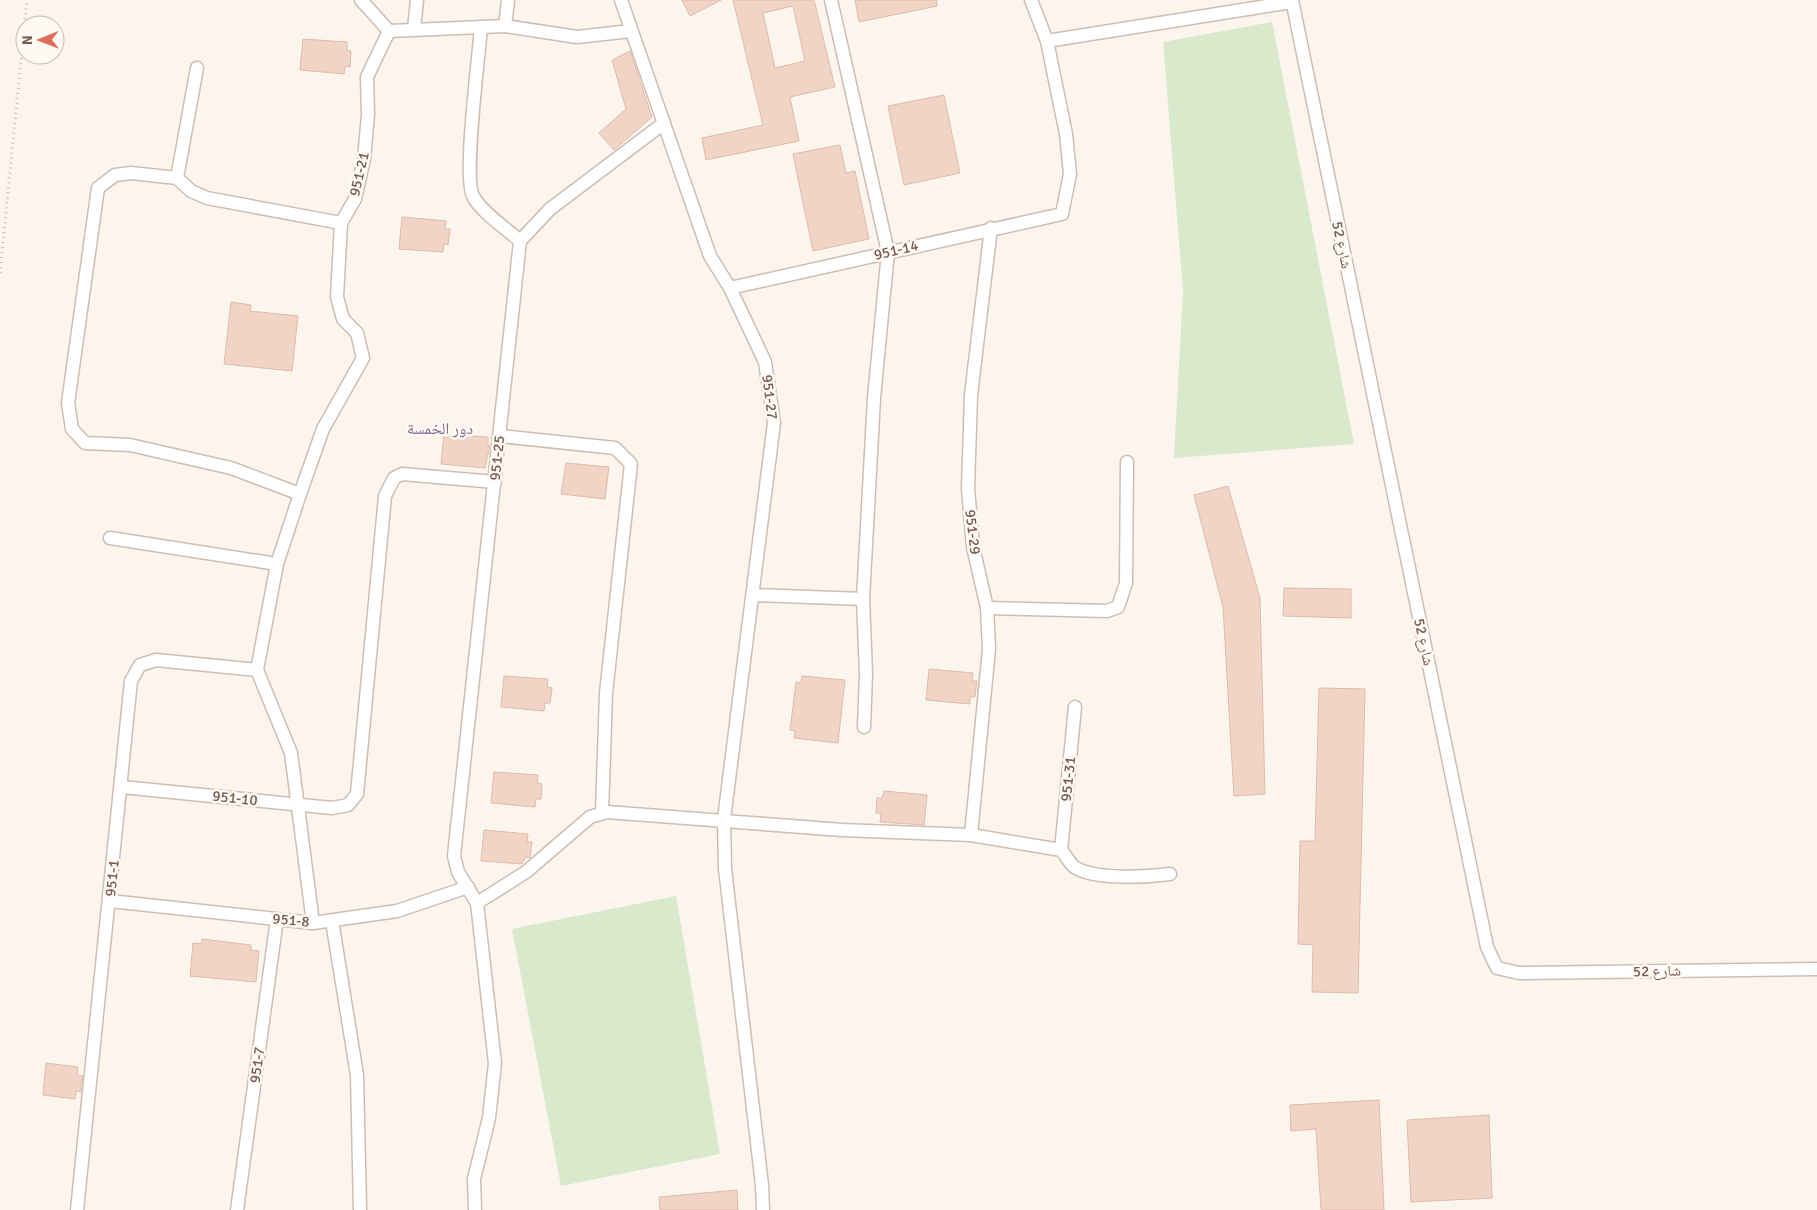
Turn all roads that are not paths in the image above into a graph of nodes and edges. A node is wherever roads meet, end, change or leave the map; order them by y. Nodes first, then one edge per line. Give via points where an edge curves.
1 (361, 0) edge
2 (417, 0) edge
3 (508, 0) edge
4 (621, 0) edge
5 (831, 0) edge
6 (1031, 0) edge
7 (1292, 1) edge
8 (505, 26) junction
9 (481, 27) junction
10 (414, 29) junction
11 (390, 30) junction
12 (631, 31) junction
13 (1047, 41) junction
14 (197, 68) dead end
15 (664, 123) junction
16 (177, 178) junction
17 (341, 223) junction
18 (991, 228) junction
19 (520, 241) junction
20 (888, 252) junction
21 (730, 288) junction
22 (500, 436) junction
23 (1127, 462) dead end
24 (494, 482) junction
25 (300, 494) junction
26 (110, 538) dead end
27 (277, 564) junction
28 (752, 596) junction
29 (863, 598) junction
30 (987, 608) junction
31 (257, 670) junction
32 (1075, 707) dead end
33 (864, 727) dead end
34 (122, 787) junction
35 (297, 804) junction
36 (602, 813) junction
37 (724, 820) junction
38 (971, 835) junction
39 (1061, 850) junction
40 (1170, 874) dead end
41 (468, 887) junction
42 (110, 901) junction
43 (476, 903) junction
44 (277, 919) junction
45 (332, 921) junction
46 (313, 923) junction
47 (1817, 969) edge
48 (77, 1210) edge
49 (237, 1210) edge
50 (360, 1210) edge
51 (475, 1210) edge
52 (762, 1210) edge

1 - 11 street
2 - 10 street
3 - 8 street
4 - 12 street, 951-27
5 - 20 street
6 - 13 street
7 - 13 street
7 - 47 street, شارع 52 via 1487,947 1497,968 1519,973
8 - 9 street
8 - 12 street via 577,37
9 - 10 street
9 - 19 street via 470,169 472,196
10 - 11 street
11 - 17 street, 951-21 via 367,77 364,159 355,199
12 - 15 street, 951-27
13 - 18 street, 951-14 via 1066,134 1070,174 1062,214
14 - 16 street
15 - 19 street via 550,210
15 - 21 street, 951-27 via 710,256
16 - 17 street via 191,191 207,198
16 - 25 street via 131,173 115,176 98,188 68,403 72,429 85,443 130,445 231,468
17 - 25 street, 951-21 via 337,297 343,319 358,333 363,358 323,430
18 - 20 street, 951-14
18 - 30 street, 951-29 via 971,395 968,488 974,546
19 - 22 street, 951-25
20 - 21 street, 951-14
20 - 29 street via 874,398
21 - 28 street, 951-27 via 765,362 774,423
22 - 24 street, 951-25
22 - 36 street via 615,448 631,464 606,693
23 - 30 street via 1126,583 1118,607 1107,611
24 - 35 street, 951-10 via 402,474 394,478 385,496 357,794 348,805 332,808
24 - 41 street, 951-25 via 454,856 458,872
25 - 27 street
26 - 27 street
27 - 31 street
28 - 29 street
28 - 37 street, 951-27
29 - 33 street
30 - 38 street, 951-29 via 989,649
31 - 34 street, 951-1 via 156,660 140,665 132,681
31 - 35 street via 291,754
32 - 39 street, 951-31
34 - 35 street, 951-10
34 - 42 street, 951-1
35 - 46 street
36 - 37 street
36 - 43 street via 590,817 526,872
37 - 38 street via 842,830
37 - 52 street, 951-27 via 725,869 762,1185
38 - 39 street
39 - 40 street via 1075,868 1099,874
41 - 43 street, 951-25
41 - 45 street, 951-8 via 397,911
42 - 44 street, 951-8
42 - 48 street, 951-1
43 - 51 street, 951-25 via 495,1063 489,1118 474,1179
44 - 46 street, 951-8
44 - 49 street, 951-7
45 - 46 street, 951-8
45 - 50 street via 357,1075

